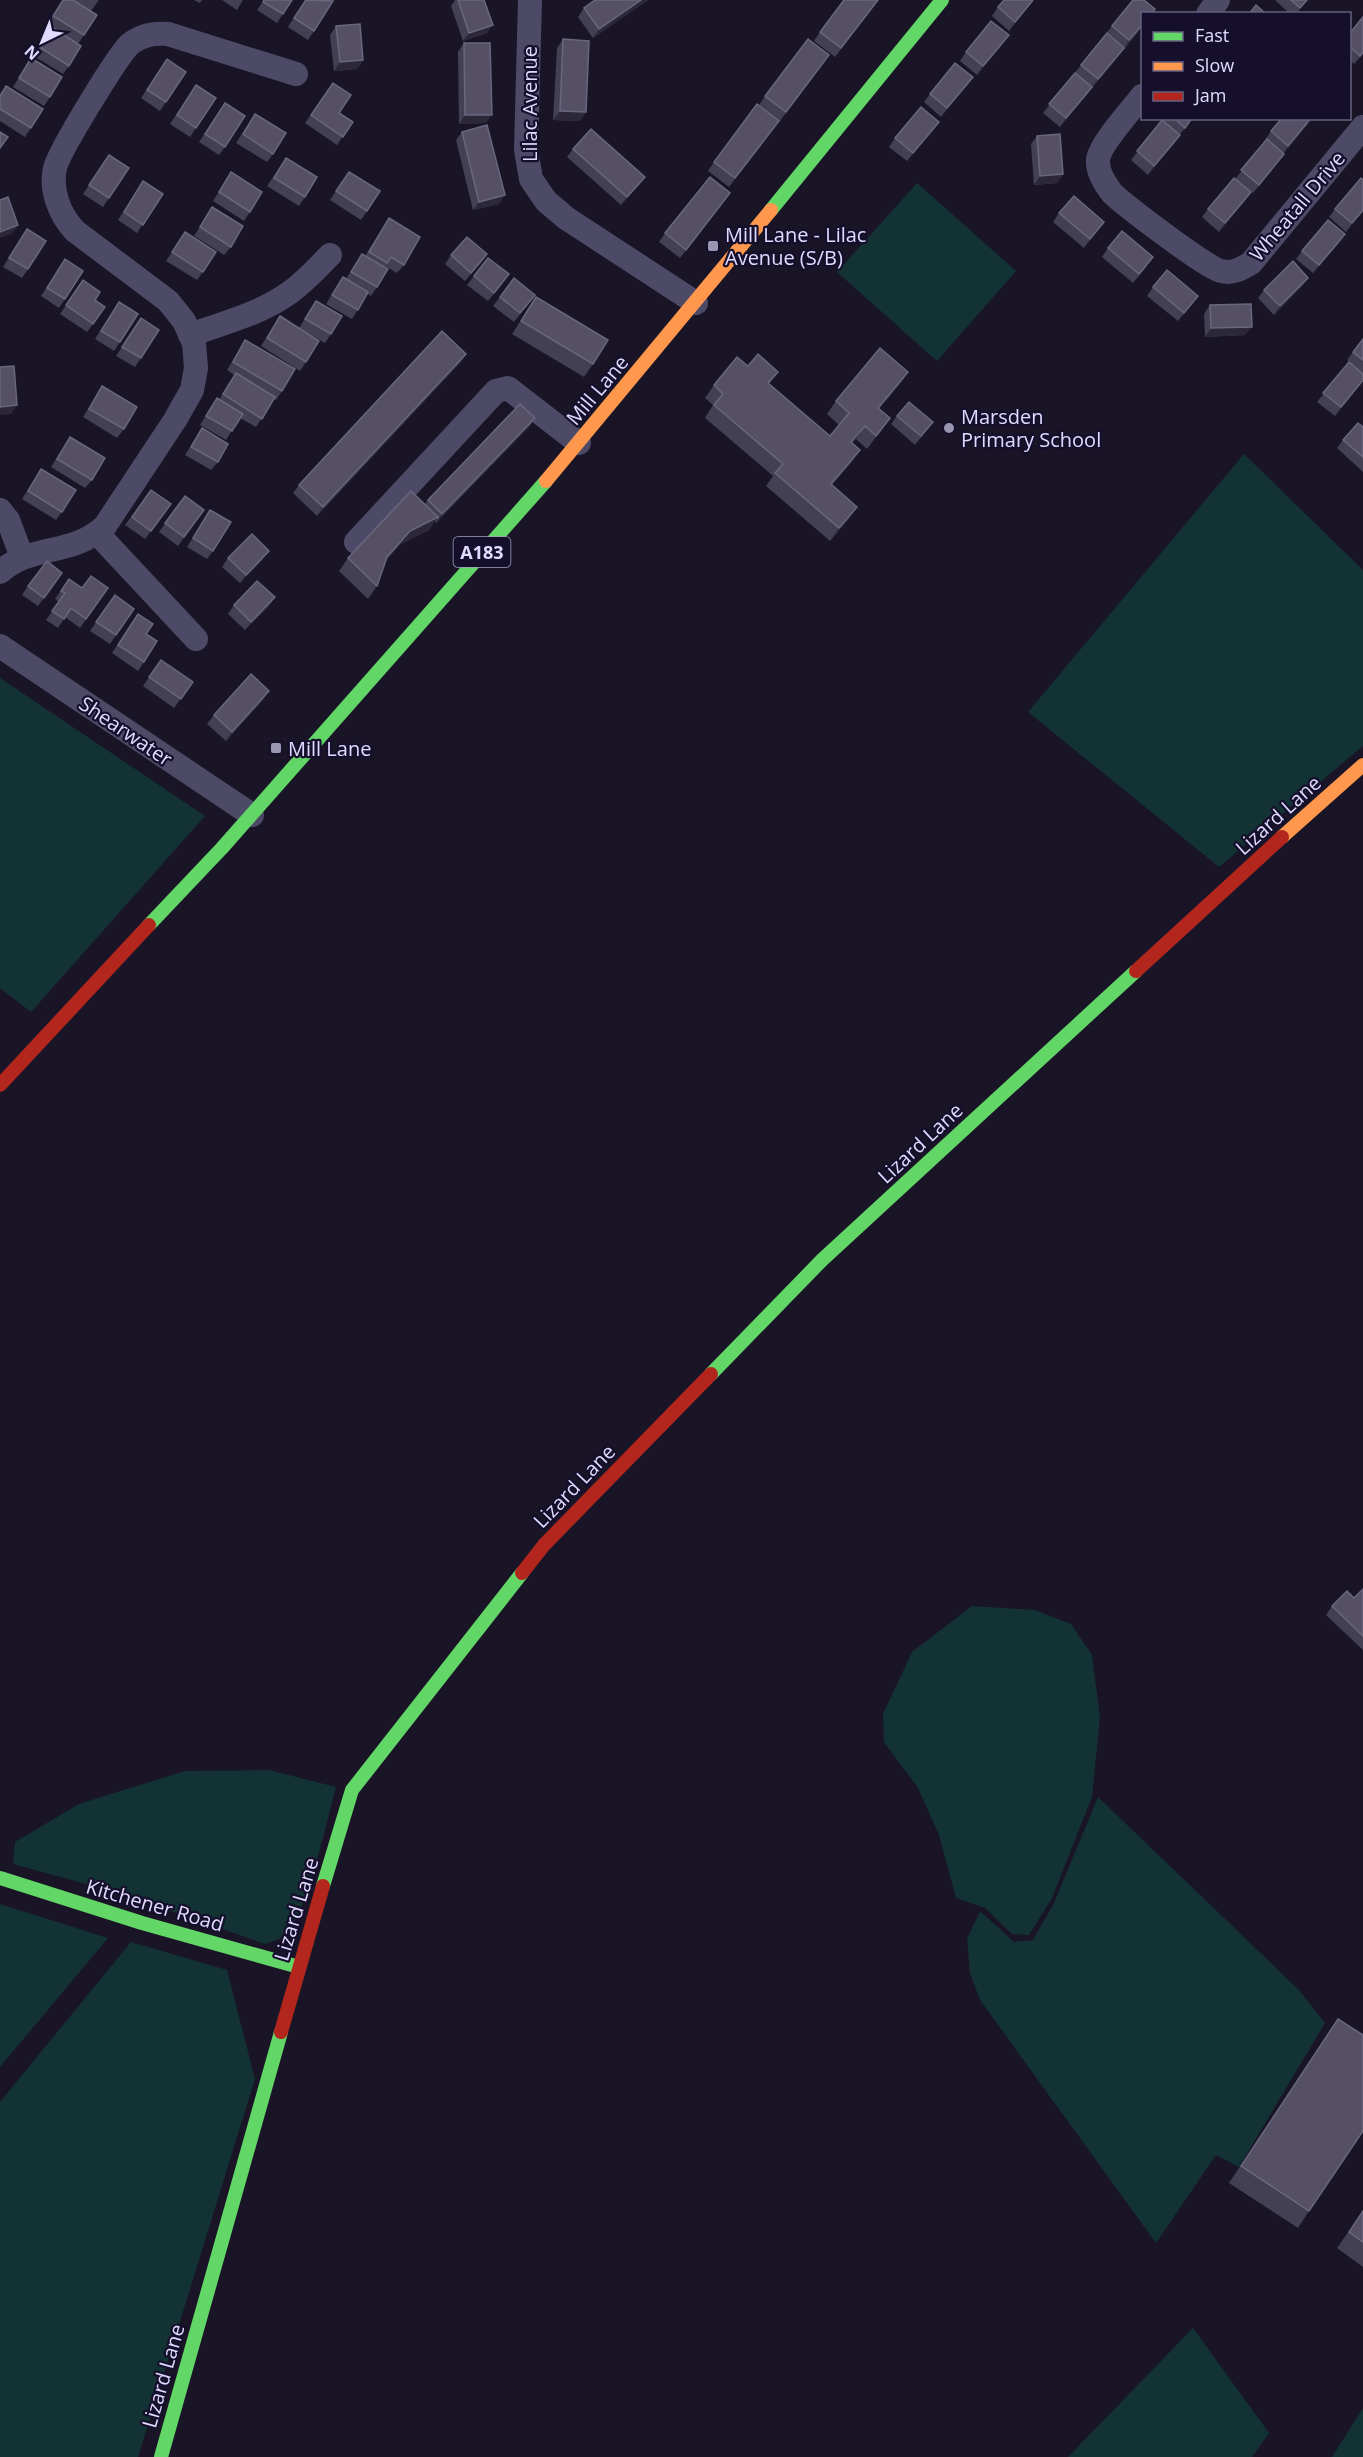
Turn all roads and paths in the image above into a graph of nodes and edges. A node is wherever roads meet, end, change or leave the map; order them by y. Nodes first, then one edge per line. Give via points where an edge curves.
1 (530, 0) edge
2 (942, 0) edge
3 (296, 74) dead end
4 (1141, 98) edge
5 (1363, 127) edge
6 (330, 255) dead end
7 (696, 303) junction
8 (190, 335) junction
9 (579, 443) junction
10 (0, 510) edge
11 (97, 533) junction
12 (356, 542) dead end
13 (22, 556) junction
14 (0, 572) edge
15 (196, 639) dead end
16 (0, 646) edge
17 (1363, 765) edge
18 (252, 814) junction
19 (0, 1085) edge
20 (0, 1878) edge
21 (299, 1967) junction
22 (161, 2457) edge

1 - 7 street, Lilac Avenue via 526,150 531,178 546,201 566,218
2 - 7 street, Mill Lane / A183
3 - 8 street via 168,34 141,37 121,56 55,167 56,196 66,221 168,301
4 - 5 street, Wheatall Drive via 1108,139 1098,159 1101,177 1113,194 1220,272 1237,271 1251,263
6 - 8 street via 288,294 254,312
7 - 9 street, Mill Lane / A183
8 - 11 street via 196,368 192,390 115,513
9 - 12 street via 508,388 496,390
9 - 18 street, Mill Lane / A183
10 - 13 street
11 - 13 street via 77,544
11 - 15 street
13 - 14 street
16 - 18 street, Shearwater
17 - 21 street, Lizard Lane via 822,1260 544,1545 352,1790
18 - 19 street, Mill Lane / A183
20 - 21 street, Kitchener Road
21 - 22 street, Lizard Lane

